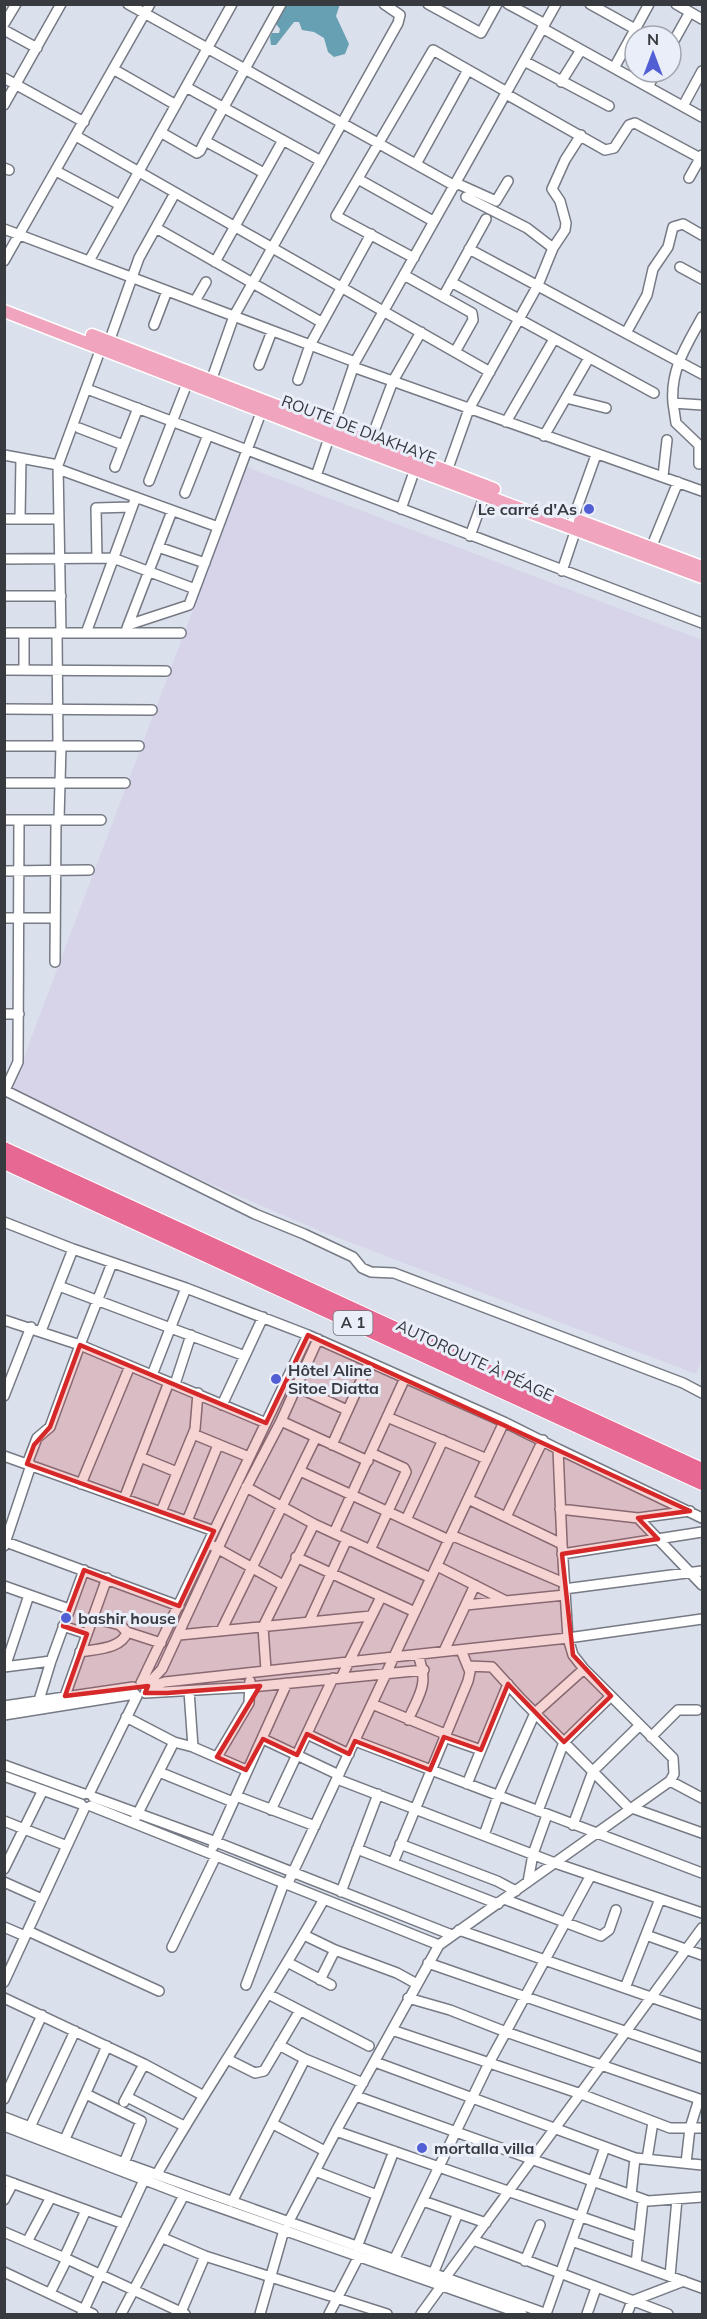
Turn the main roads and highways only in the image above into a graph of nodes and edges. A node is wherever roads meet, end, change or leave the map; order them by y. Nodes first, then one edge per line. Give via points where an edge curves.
1 (4, 302) edge
2 (4, 311) edge
3 (105, 345) junction
4 (331, 432) junction
5 (575, 524) junction
6 (702, 567) edge
7 (702, 577) edge
8 (4, 1149) edge
9 (4, 1162) edge
10 (653, 1447) junction
11 (702, 1463) edge
12 (667, 1466) junction
13 (702, 1470) edge
14 (702, 1483) edge
15 (702, 1488) edge

1 - 3 main road, ROUTE DE DIAKHAYE
2 - 3 main road, ROUTE DE DIAKHAYE
3 - 4 main road, ROUTE DE DIAKHAYE via 211,381
3 - 4 main road, ROUTE DE DIAKHAYE via 262,410
4 - 5 main road, ROUTE DE DIAKHAYE via 415,469
4 - 5 main road, ROUTE DE DIAKHAYE via 447,471
5 - 6 main road, ROUTE DE DIAKHAYE
5 - 7 main road, ROUTE DE DIAKHAYE
8 - 10 highway, A 1
9 - 12 highway, AUTOROUTE À PÉAGE / A 1
10 - 11 highway
10 - 13 highway, A 1
12 - 14 highway, AUTOROUTE À PÉAGE / A 1
12 - 15 highway

